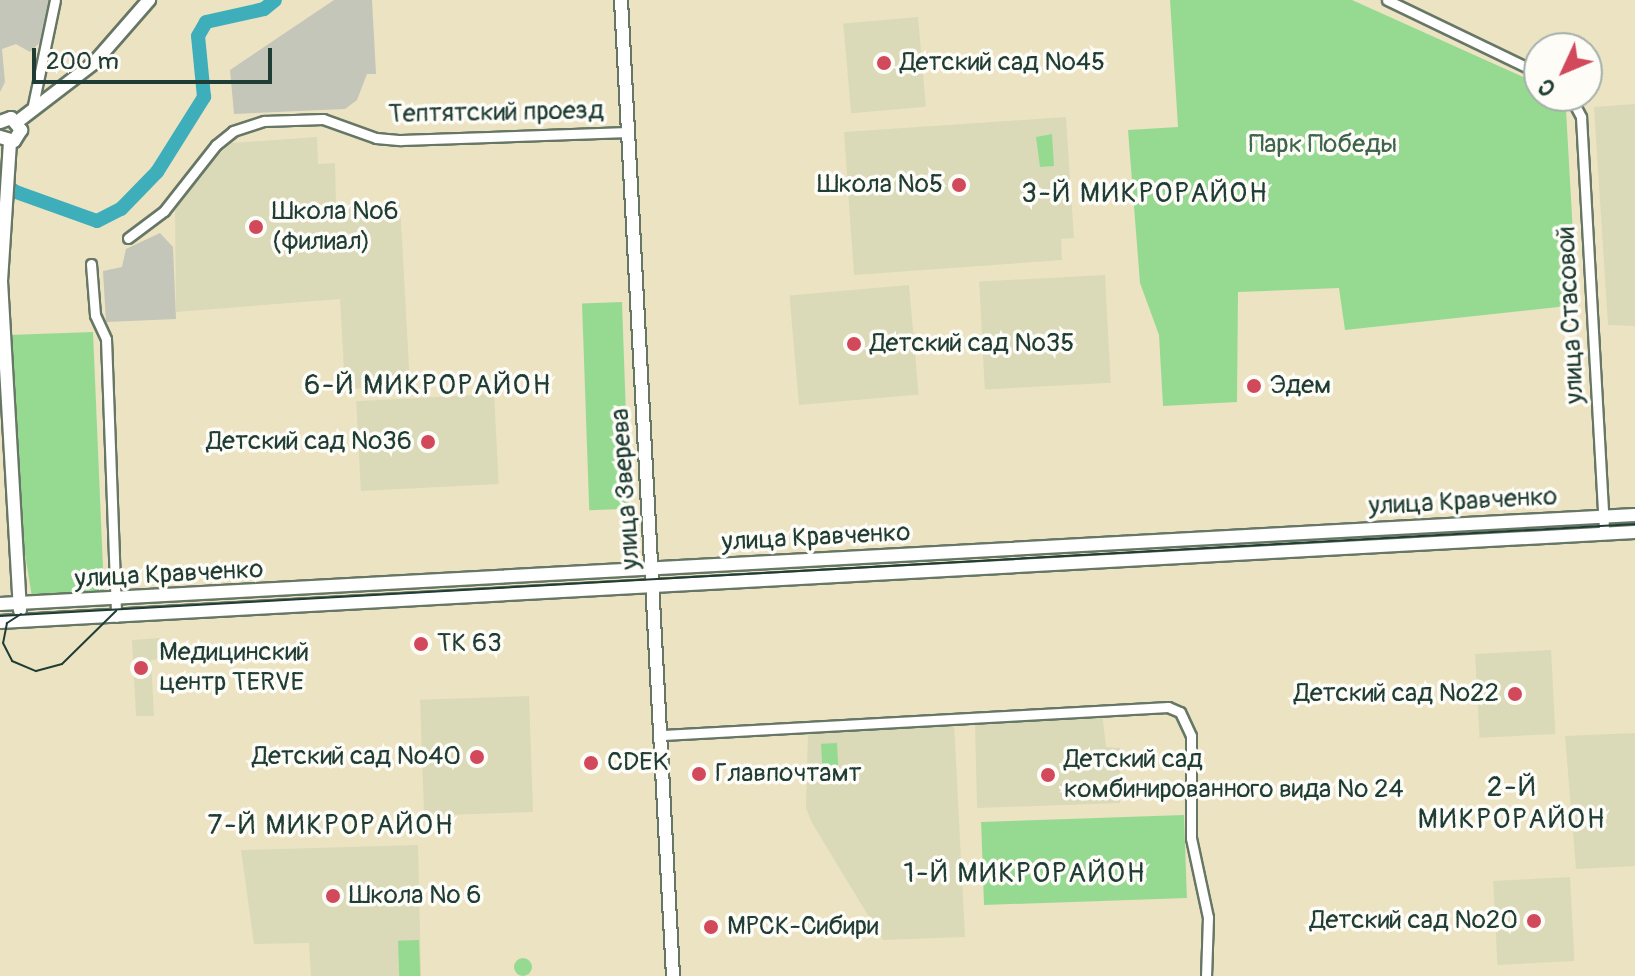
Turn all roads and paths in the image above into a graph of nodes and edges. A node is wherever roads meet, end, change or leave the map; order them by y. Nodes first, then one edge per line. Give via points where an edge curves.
1 (55, 0) edge
2 (149, 0) edge
3 (621, 0) edge
4 (1387, 0) edge
5 (1523, 65) edge
6 (32, 110) junction
7 (1578, 112) edge
8 (0, 122) edge
9 (17, 122) junction
10 (628, 132) junction
11 (5, 140) edge
12 (128, 238) dead end
13 (91, 264) dead end
14 (1635, 515) edge
15 (1604, 517) junction
16 (1414, 527) junction
17 (1635, 532) edge
18 (1604, 534) junction
19 (1085, 545) junction
20 (1415, 545) junction
21 (1030, 548) junction
22 (974, 551) junction
23 (916, 554) junction
24 (860, 557) junction
25 (822, 559) junction
26 (1086, 563) junction
27 (757, 564) junction
28 (1031, 566) junction
29 (975, 568) junction
30 (653, 569) junction
31 (917, 571) junction
32 (570, 574) junction
33 (861, 574) junction
34 (823, 576) junction
35 (758, 580) junction
36 (349, 587) junction
37 (654, 587) junction
38 (298, 590) junction
39 (571, 591) junction
40 (116, 601) junction
41 (20, 603) junction
42 (0, 604) edge
43 (352, 605) junction
44 (300, 608) junction
45 (0, 614) edge
46 (116, 617) junction
47 (20, 621) junction
48 (0, 622) edge
49 (663, 735) junction
50 (673, 976) edge
51 (1206, 976) edge

1 - 6 street
2 - 6 main road via 94,63
3 - 10 main road, улица Зверева
4 - 5 street
6 - 9 main road
7 - 15 street, улица Стасовой
8 - 9 main road
9 - 11 main road via 19,137
10 - 12 street, Тептятский проезд via 401,140 323,119 264,121 233,131 216,145 164,211
10 - 30 main road, улица Зверева
11 - 41 main road via 9,185 1,292
13 - 40 street via 95,315 106,339
14 - 15 main road, улица Кравченко
15 - 16 main road, улица Кравченко
15 - 18 street, улица Стасовой
16 - 19 main road, улица Кравченко
16 - 20 street
17 - 18 main road, улица Кравченко
18 - 20 main road, улица Кравченко
19 - 21 main road, улица Кравченко
19 - 26 street
20 - 26 main road, улица Кравченко
21 - 22 main road, улица Кравченко
21 - 28 street
22 - 23 main road, улица Кравченко
22 - 29 street
23 - 24 main road, улица Кравченко
23 - 31 street
24 - 25 main road, улица Кравченко
24 - 33 street
25 - 27 main road, улица Кравченко
25 - 34 street
26 - 28 main road, улица Кравченко
27 - 30 main road, улица Кравченко
27 - 35 street
28 - 29 main road, улица Кравченко
29 - 31 main road, улица Кравченко
30 - 32 main road, улица Кравченко
30 - 37 main road, улица Зверева
31 - 33 main road, улица Кравченко
32 - 36 main road, улица Кравченко
32 - 39 street
33 - 34 main road, улица Кравченко
34 - 35 main road, улица Кравченко
35 - 37 main road, улица Кравченко
36 - 38 main road, улица Кравченко
36 - 43 street
37 - 39 main road, улица Кравченко
37 - 49 main road, улица Зверева
38 - 40 main road, улица Кравченко
38 - 44 street
39 - 43 main road, улица Кравченко
40 - 41 main road, улица Кравченко
40 - 46 street
41 - 42 main road, улица Кравченко
41 - 47 main road
43 - 44 main road, улица Кравченко
44 - 46 main road, улица Кравченко
45 - 48 street
46 - 47 main road, улица Кравченко
47 - 48 main road, улица Кравченко
49 - 50 main road, улица Зверева
49 - 51 street via 1151,707 1180,712 1191,736 1191,838 1208,917

